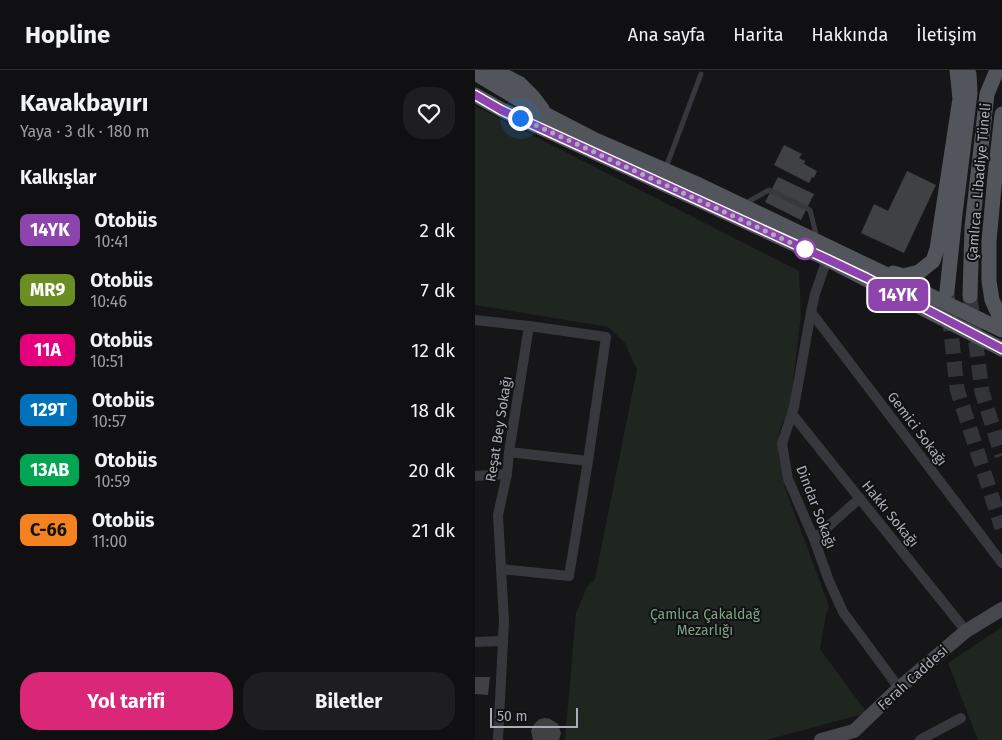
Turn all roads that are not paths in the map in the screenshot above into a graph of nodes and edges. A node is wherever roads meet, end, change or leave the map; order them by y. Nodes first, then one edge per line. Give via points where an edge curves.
1 (493, 70) edge
2 (957, 70) edge
3 (967, 70) edge
4 (997, 70) edge
5 (477, 73) edge
6 (701, 74) dead end
7 (475, 95) edge
8 (475, 101) edge
9 (501, 110) junction
10 (1002, 114) edge
11 (546, 115) junction
12 (665, 170) junction
13 (742, 205) junction
14 (817, 241) junction
15 (827, 259) junction
16 (874, 268) junction
17 (947, 291) tunnel mouth
18 (970, 296) tunnel mouth
19 (811, 312) junction
20 (1002, 316) edge
21 (475, 320) edge
22 (529, 326) junction
23 (1002, 330) edge
24 (1002, 349) edge
25 (792, 414) junction
26 (509, 452) junction
27 (588, 461) junction
28 (507, 474) junction
29 (475, 476) edge
30 (860, 498) junction
31 (814, 539) junction
32 (1002, 563) edge
33 (501, 569) junction
34 (1002, 608) edge
35 (966, 631) junction
36 (503, 641) junction
37 (475, 642) edge
38 (899, 688) junction
39 (961, 718) dead end
40 (856, 736) edge
41 (498, 740) edge
42 (821, 740) edge
43 (920, 740) edge

1 - 11 main road via 521,84
2 - 16 main road via 960,99 933,261 919,272 903,276
3 - 17 main road, Çamlıca - Libadiye Tüneli via 970,93
4 - 18 main road, Çamlıca - Libadiye Tüneli via 987,94 972,227
5 - 11 main road
6 - 12 lane
7 - 9 main road
8 - 9 main road
9 - 15 main road
10 - 20 main road via 989,281 992,300
11 - 12 main road
12 - 13 main road
13 - 14 main road
13 - 14 lane via 769,190 810,210
14 - 16 main road
15 - 19 street, Dindar Sokağı
15 - 24 main road
16 - 23 main road
19 - 25 street, Dindar Sokağı
19 - 32 street, Gemici Sokağı
21 - 22 street
22 - 26 street, Reşat Bey Sokağı
22 - 27 street via 606,337
25 - 30 street, Hakkı Sokağı
25 - 31 street, Dindar Sokağı via 782,444 788,480
26 - 27 street
26 - 28 street, Reşat Bey Sokağı
27 - 33 street via 569,576
28 - 29 street
28 - 33 street, Reşat Bey Sokağı via 498,514
30 - 31 street
30 - 35 street, Hakkı Sokağı
31 - 38 street, Dindar Sokağı via 843,612
33 - 36 street, Reşat Bey Sokağı
34 - 35 street, Ferah Caddesi
35 - 38 street, Ferah Caddesi
36 - 37 street
36 - 41 street, Reşat Bey Sokağı
38 - 40 street, Ferah Caddesi
39 - 43 street
40 - 42 street, Ferah Caddesi

